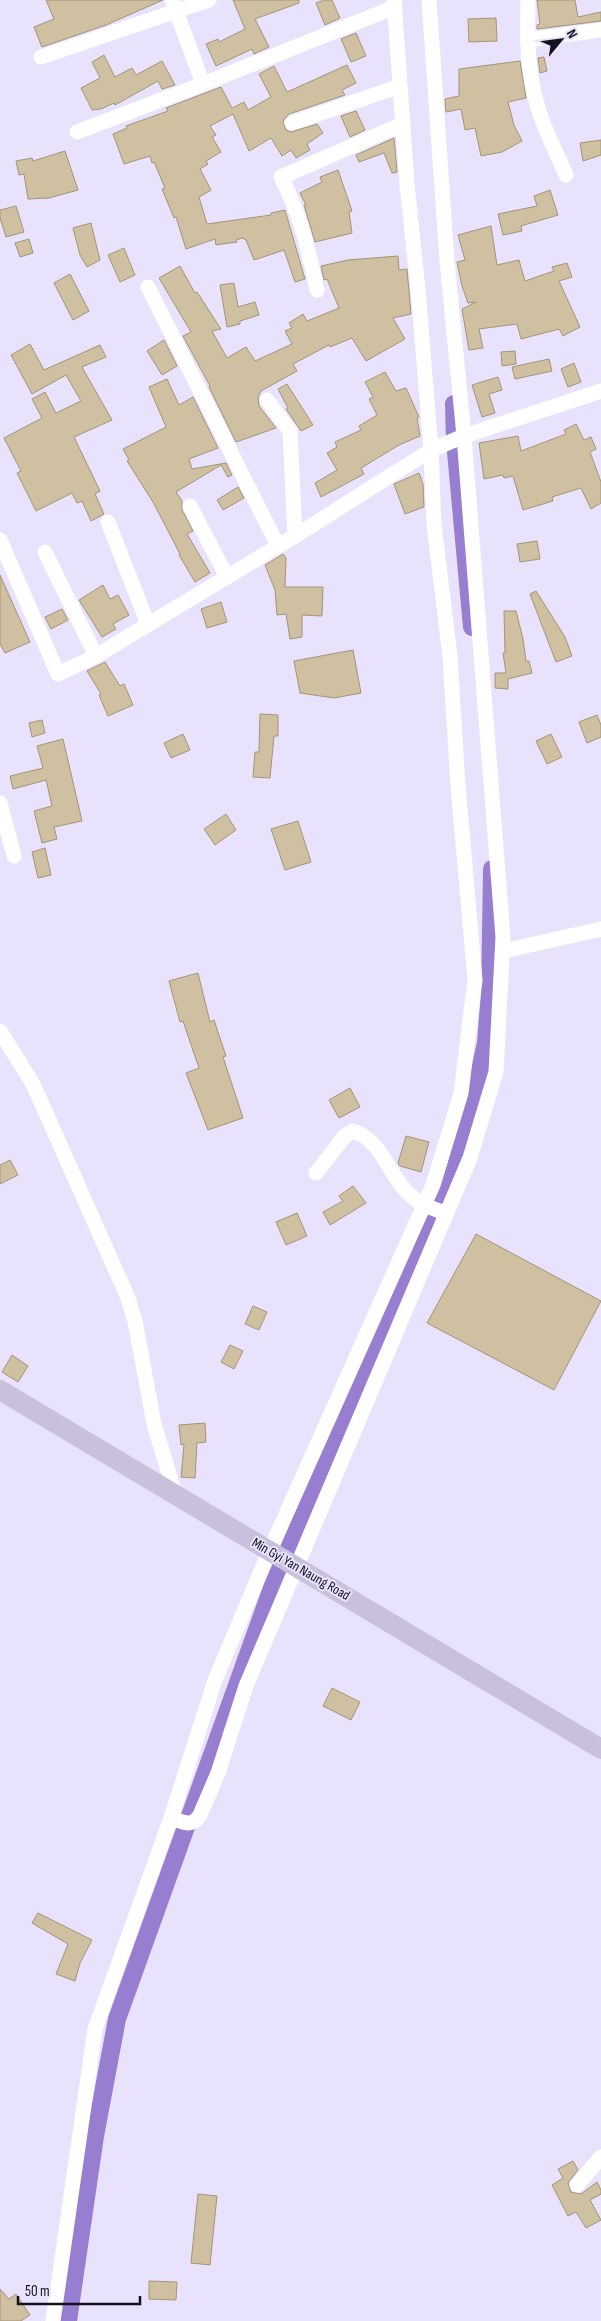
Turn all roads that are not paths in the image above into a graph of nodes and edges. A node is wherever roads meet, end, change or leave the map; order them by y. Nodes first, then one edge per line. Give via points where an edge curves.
1 (209, 0) edge
2 (429, 0) edge
3 (528, 0) edge
4 (394, 3) edge
5 (174, 6) edge
6 (601, 30) edge
7 (527, 40) junction
8 (41, 56) dead end
9 (203, 84) junction
10 (400, 86) junction
11 (292, 124) dead end
12 (403, 124) junction
13 (77, 132) dead end
14 (566, 175) dead end
15 (148, 287) dead end
16 (317, 290) dead end
17 (601, 391) edge
18 (267, 400) dead end
19 (464, 436) junction
20 (431, 450) junction
21 (190, 506) dead end
22 (108, 522) dead end
23 (294, 536) junction
24 (0, 540) edge
25 (278, 546) junction
26 (45, 552) dead end
27 (227, 576) junction
28 (148, 624) junction
29 (96, 656) junction
30 (0, 803) edge
31 (14, 856) dead end
32 (601, 929) edge
33 (503, 951) junction
34 (0, 1031) edge
35 (316, 1173) dead end
36 (433, 1209) junction
37 (0, 1390) edge
38 (176, 1497) junction
39 (284, 1558) junction
40 (601, 1749) edge
41 (179, 1821) junction
42 (601, 2157) edge
43 (577, 2185) dead end
44 (53, 2321) edge

1 - 5 street
2 - 19 street via 447,261
3 - 7 street
4 - 9 street
4 - 10 street
5 - 8 street
5 - 9 street
6 - 7 street
7 - 14 street via 539,111
9 - 13 street
10 - 11 street
10 - 12 street
12 - 16 street via 281,177 307,241
12 - 20 street
15 - 25 street
17 - 19 street
18 - 23 street via 290,430
19 - 20 street
19 - 33 street
20 - 23 street
20 - 36 street via 434,525 450,656 475,980 461,1093 433,1185
21 - 27 street
22 - 28 street
23 - 25 street
24 - 29 street via 58,674
25 - 27 street
26 - 29 street
27 - 28 street
28 - 29 street
30 - 31 street
32 - 33 street
33 - 36 street via 496,1072 470,1158
34 - 38 street via 33,1084 128,1298 154,1424
35 - 36 street via 345,1136 352,1131 362,1133 372,1141 408,1193
36 - 39 street
36 - 39 street via 417,1287
37 - 38 street, Min Gyi Yan Naung Road
38 - 39 street, Min Gyi Yan Naung Road
39 - 40 street, Min Gyi Yan Naung Road
39 - 41 street via 215,1680
39 - 41 street via 214,1782 196,1821
41 - 44 street via 95,2029
42 - 43 street

